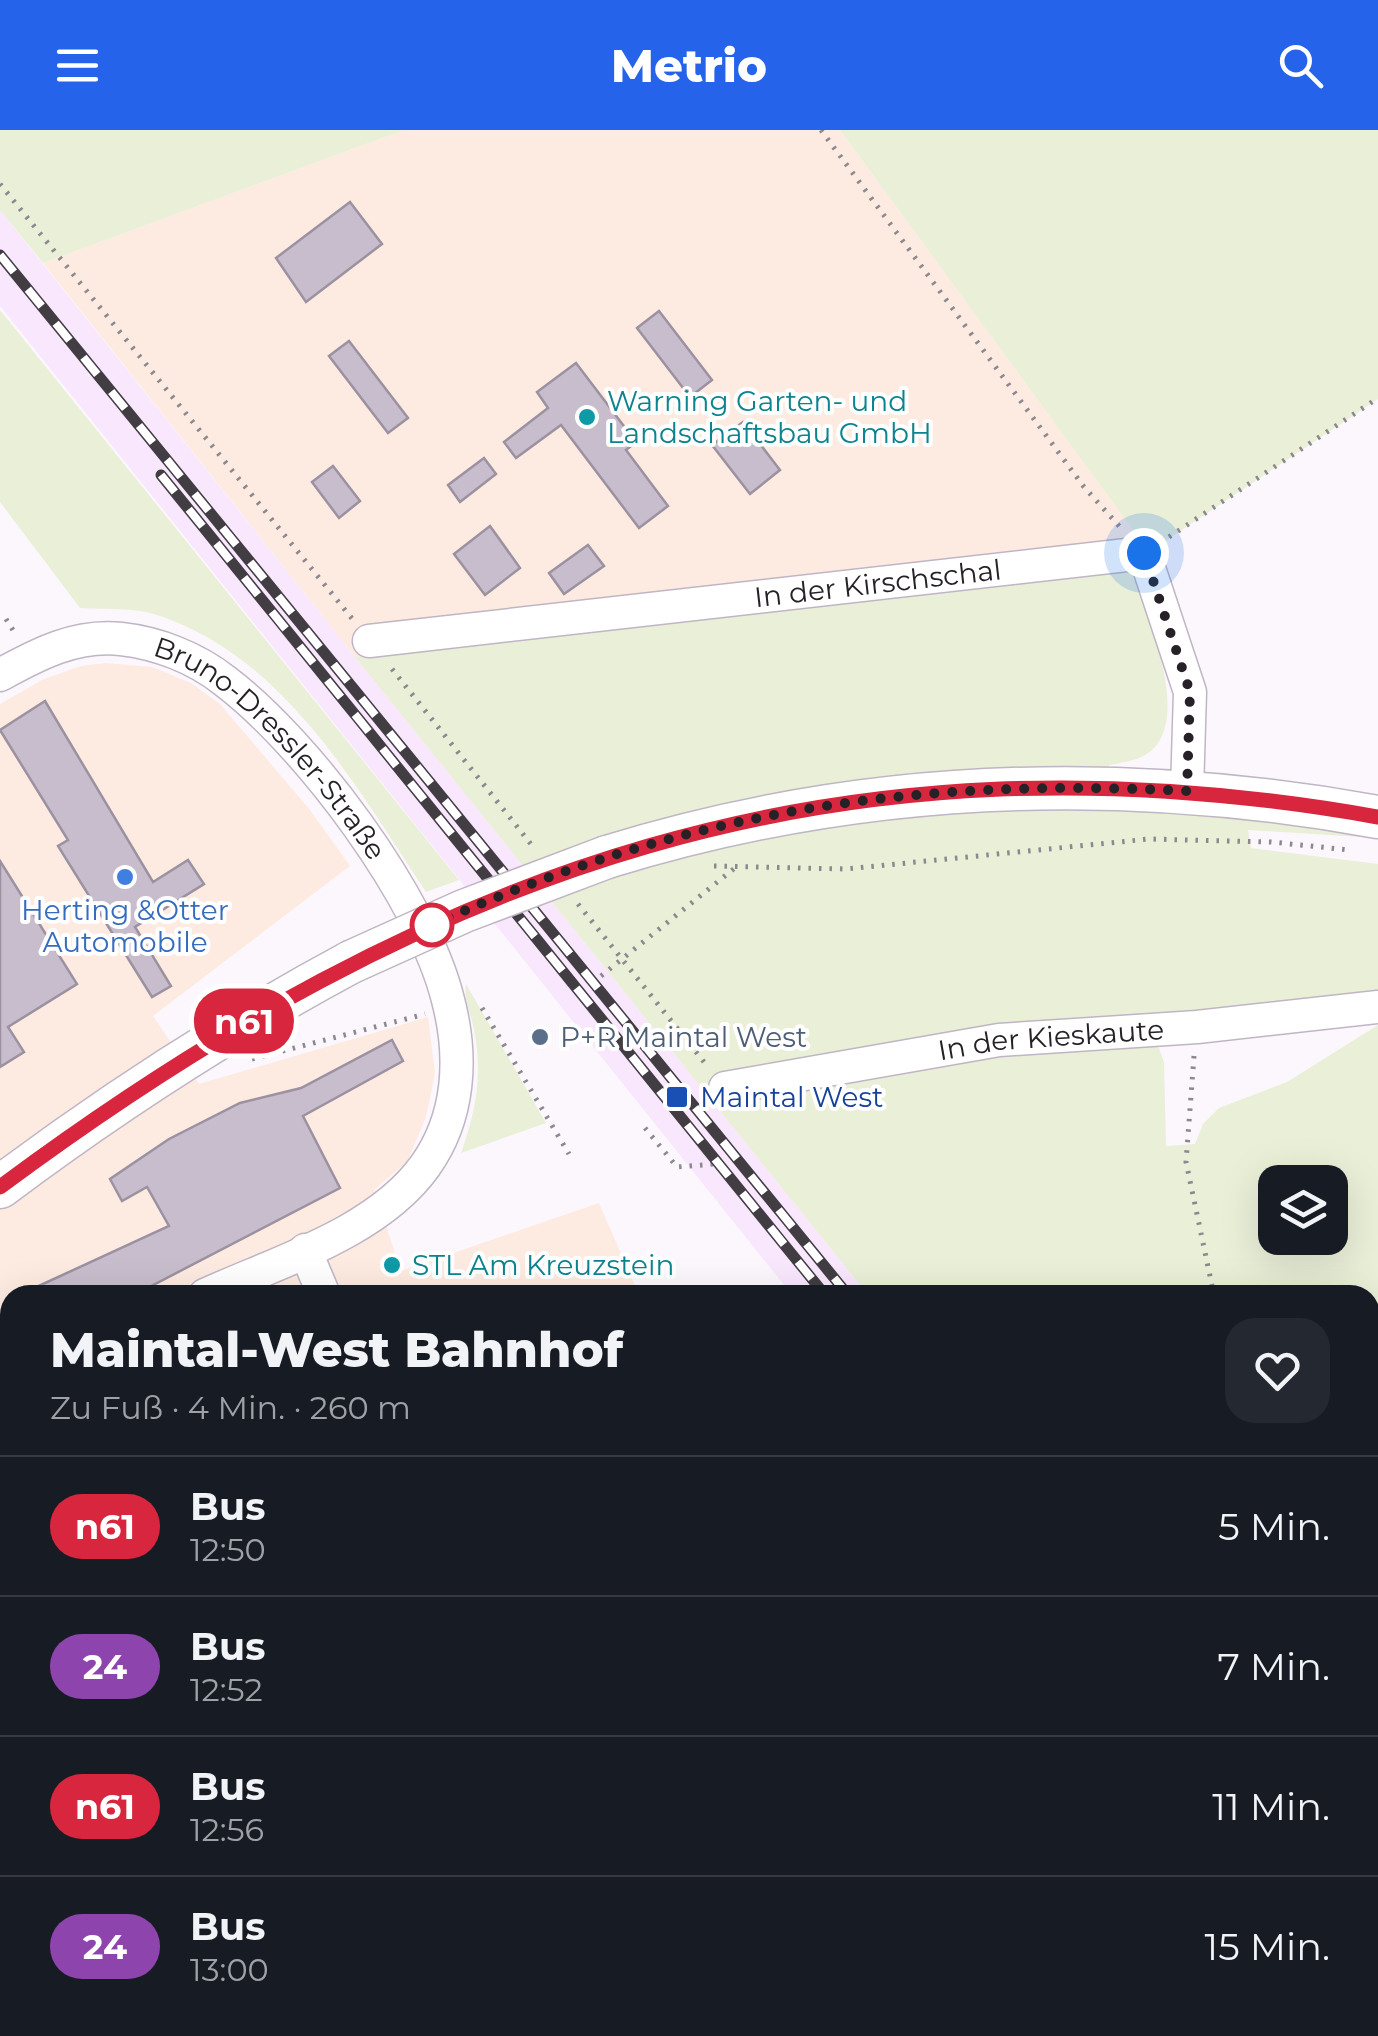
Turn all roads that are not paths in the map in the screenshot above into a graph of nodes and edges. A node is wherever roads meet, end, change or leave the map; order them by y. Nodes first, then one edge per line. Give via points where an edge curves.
1 (369, 640) road end
2 (0, 675) edge
3 (1187, 791) junction
4 (1367, 834) edge
5 (1378, 1007) edge
6 (725, 1088) dead end
7 (0, 1187) edge
8 (305, 1250) junction
9 (227, 1285) edge
10 (320, 1285) edge

1 - 3 street, In der Kirschschal via 1144,553 1190,692
2 - 8 street, Bruno-Dressler-Straße via 46,651 98,638 170,650 223,679 276,729 370,842 463,1002 455,1097 427,1164 404,1192
3 - 4 main road
3 - 7 main road, bridge via 1026,787 883,795 684,833 607,857 351,962 154,1078
5 - 6 street, In der Kieskaute via 999,1040
8 - 9 street, Bruno-Dressler-Straße
8 - 10 street

